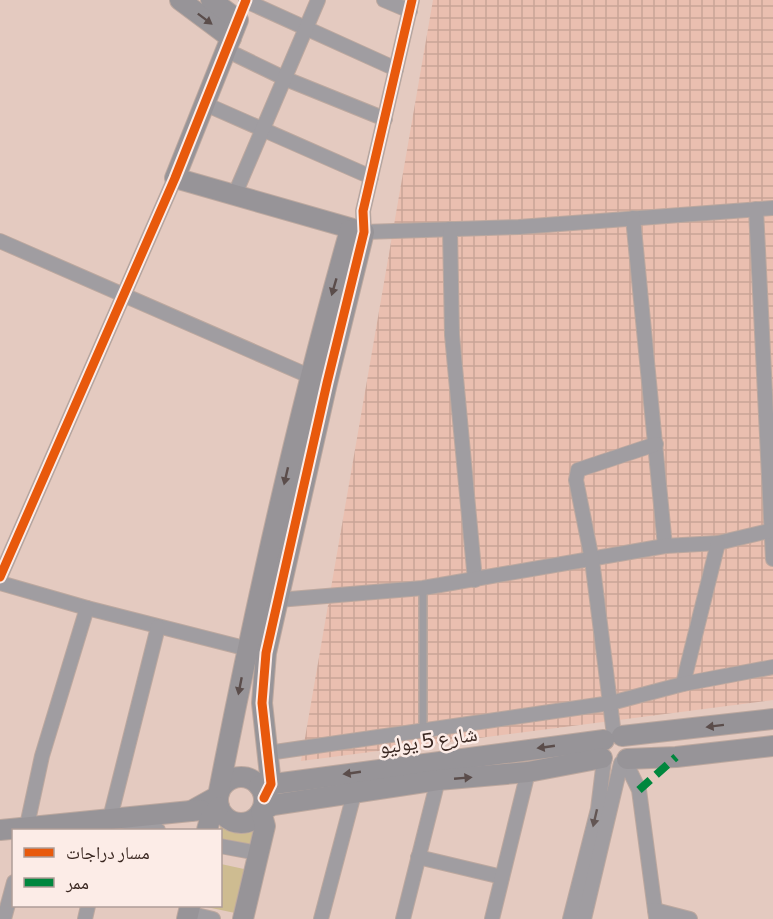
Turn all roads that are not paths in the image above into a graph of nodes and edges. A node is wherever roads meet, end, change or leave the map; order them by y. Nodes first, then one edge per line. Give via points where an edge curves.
1 (180, 0) edge
2 (211, 0) edge
3 (246, 0) edge
4 (318, 0) edge
5 (384, 0) edge
6 (411, 5) edge
7 (309, 27) junction
8 (232, 36) junction
9 (396, 69) junction
10 (286, 79) junction
11 (205, 104) junction
12 (385, 119) junction
13 (264, 131) junction
14 (371, 177) junction
15 (175, 178) junction
16 (235, 194) junction
17 (773, 208) edge
18 (756, 209) junction
19 (633, 218) junction
20 (450, 229) junction
21 (357, 231) junction
22 (0, 242) edge
23 (124, 297) junction
24 (318, 380) junction
25 (656, 444) junction
26 (771, 531) edge
27 (718, 543) junction
28 (664, 546) junction
29 (773, 559) edge
30 (592, 560) junction
31 (0, 577) edge
32 (475, 580) junction
33 (0, 583) edge
34 (423, 588) junction
35 (278, 600) junction
36 (87, 608) junction
37 (158, 627) junction
38 (256, 651) junction
39 (773, 667) edge
40 (683, 684) junction
41 (612, 703) junction
42 (773, 719) edge
43 (423, 731) junction
44 (773, 746) edge
45 (615, 752) junction
46 (268, 753) junction
47 (528, 772) junction
48 (438, 780) junction
49 (354, 794) junction
50 (264, 795) junction
51 (219, 802) junction
52 (108, 824) edge
53 (26, 829) edge
54 (144, 829) edge
55 (208, 829) edge
56 (222, 846) edge
57 (258, 853) junction
58 (418, 857) junction
59 (502, 877) junction
60 (12, 889) edge
61 (188, 913) edge
62 (656, 914) edge
63 (4, 919) edge
64 (213, 919) edge
65 (243, 919) edge
66 (321, 919) edge
67 (403, 919) edge
68 (492, 919) edge
69 (570, 919) edge
70 (584, 919) edge
71 (690, 919) edge

1 -> 8 street
2 - 8 street
3 - 7 street
3 - 8 street
4 - 7 street
5 - 6 street
6 - 9 street
7 - 9 street
7 - 10 street
8 - 10 street
8 - 11 street
9 - 12 street
10 - 12 street
10 - 13 street
11 - 13 street
11 - 15 street
12 - 14 street
13 - 14 street
13 - 16 street
14 - 21 street
15 - 16 street
15 - 23 street
16 - 21 street
17 - 18 street
18 - 19 street
18 - 26 street
19 - 20 street
19 - 25 street
20 - 21 street
20 - 32 street via 452,335
21 - 24 street
22 - 23 street
23 - 24 street
23 - 31 street
24 - 35 street
24 -> 38 street
25 - 28 street
25 - 30 street via 578,470 576,480
26 - 27 street
26 - 29 street
27 - 28 street
27 - 40 street
28 - 30 street
30 - 32 street
30 - 41 street
32 - 34 street
33 - 36 street
34 - 35 street
34 - 43 lane
35 - 38 street
36 - 37 street
36 - 53 street via 42,756
37 - 38 street
37 - 52 street
38 - 46 street
38 -> 51 street
39 - 40 street
40 - 41 street
41 - 43 street
41 - 45 street
42 -> 45 street, شارع 5 يوليو
43 - 46 street
44 - 45 street, شارع 5 يوليو via 676,757
45 - 47 street, شارع 5 يوليو
45 -> 50 street, شارع 5 يوليو
45 - 62 street via 639,790
45 -> 69 street
45 - 70 street
46 - 50 street
48 -> 47 street, شارع 5 يوليو
47 - 59 street
48 - 49 street, شارع 5 يوليو
48 - 58 street
49 - 50 street, شارع 5 يوليو via 273,805
49 - 66 street
50 - 51 street via 254,780 239,777 225,783
50 - 51 street via 250,821 243,823 228,819
50 - 57 street via 265,826
51 - 52 street via 191,811
51 - 55 street
52 - 53 street
52 - 54 street
56 - 57 street
57 - 65 street
58 - 59 street
58 - 67 street
59 - 68 street
60 - 63 street
61 - 64 street
62 - 71 street

